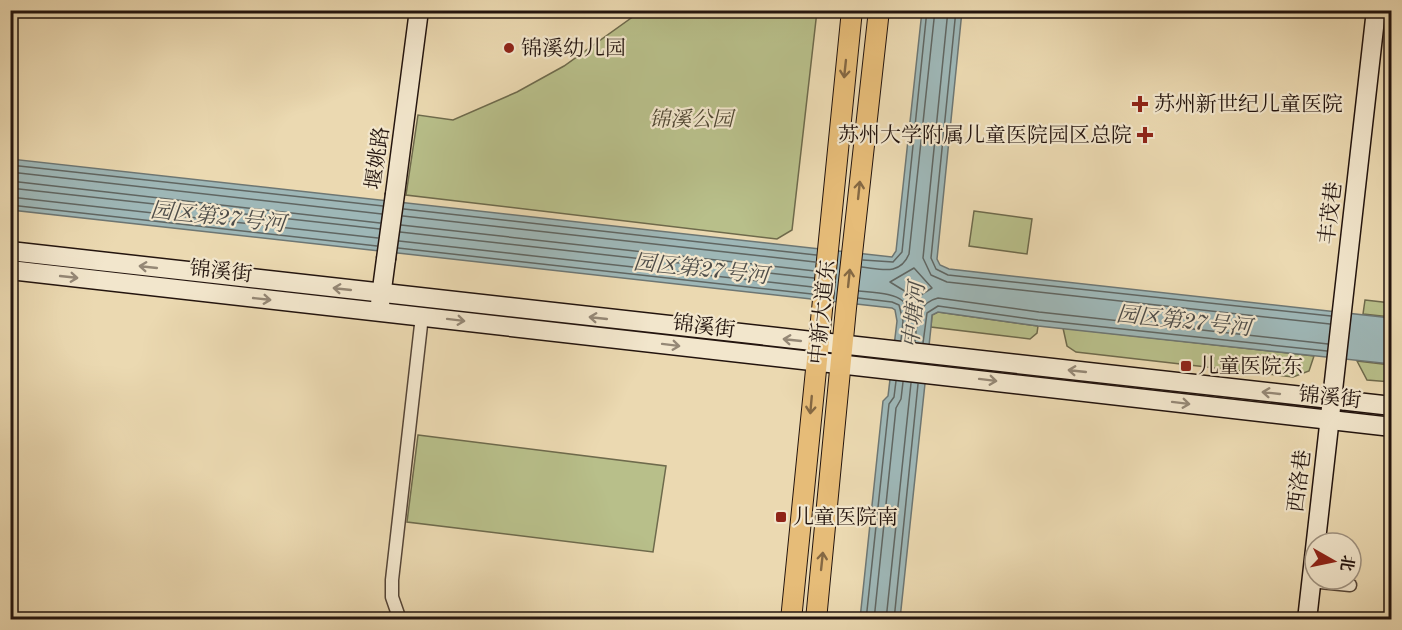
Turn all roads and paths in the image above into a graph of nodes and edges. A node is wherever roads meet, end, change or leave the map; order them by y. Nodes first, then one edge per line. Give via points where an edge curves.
1 (419, 10) edge
2 (852, 10) edge
3 (879, 10) edge
4 (1376, 10) edge
5 (10, 251) edge
6 (10, 270) edge
7 (381, 293) junction
8 (379, 312) junction
9 (422, 316) junction
10 (816, 352) junction
11 (842, 354) junction
12 (930, 364) junction
13 (1332, 399) junction
14 (1392, 406) edge
15 (1329, 420) junction
16 (1392, 427) edge
17 (1316, 531) edge
18 (1309, 591) edge
19 (400, 620) edge
20 (791, 620) edge
21 (816, 620) edge
22 (1307, 620) edge

1 - 7 main road, 堰姚路, bridge
2 -> 10 main road, 中新大道东
11 -> 3 main road, 中新大道东
4 - 13 main road, 丰茂巷
7 -> 5 main road, 锦溪街
6 -> 8 main road, 锦溪街
7 - 8 main road, 堰姚路
10 -> 7 main road, 锦溪街
8 - 9 main road, 锦溪街
9 -> 10 main road, 锦溪街
9 - 19 street via 392,580 392,597
10 - 11 main road, 锦溪街
10 -> 20 main road, 中新大道东
11 - 12 main road, 锦溪街
21 -> 11 main road, 中新大道东
13 -> 12 main road, 锦溪街
12 -> 15 main road, 锦溪街
13 - 14 main road, 锦溪街
13 - 15 main road, 丰茂巷
15 - 16 main road, 锦溪街
15 - 17 main road, 西洛巷
18 - 22 main road, 西洛巷

